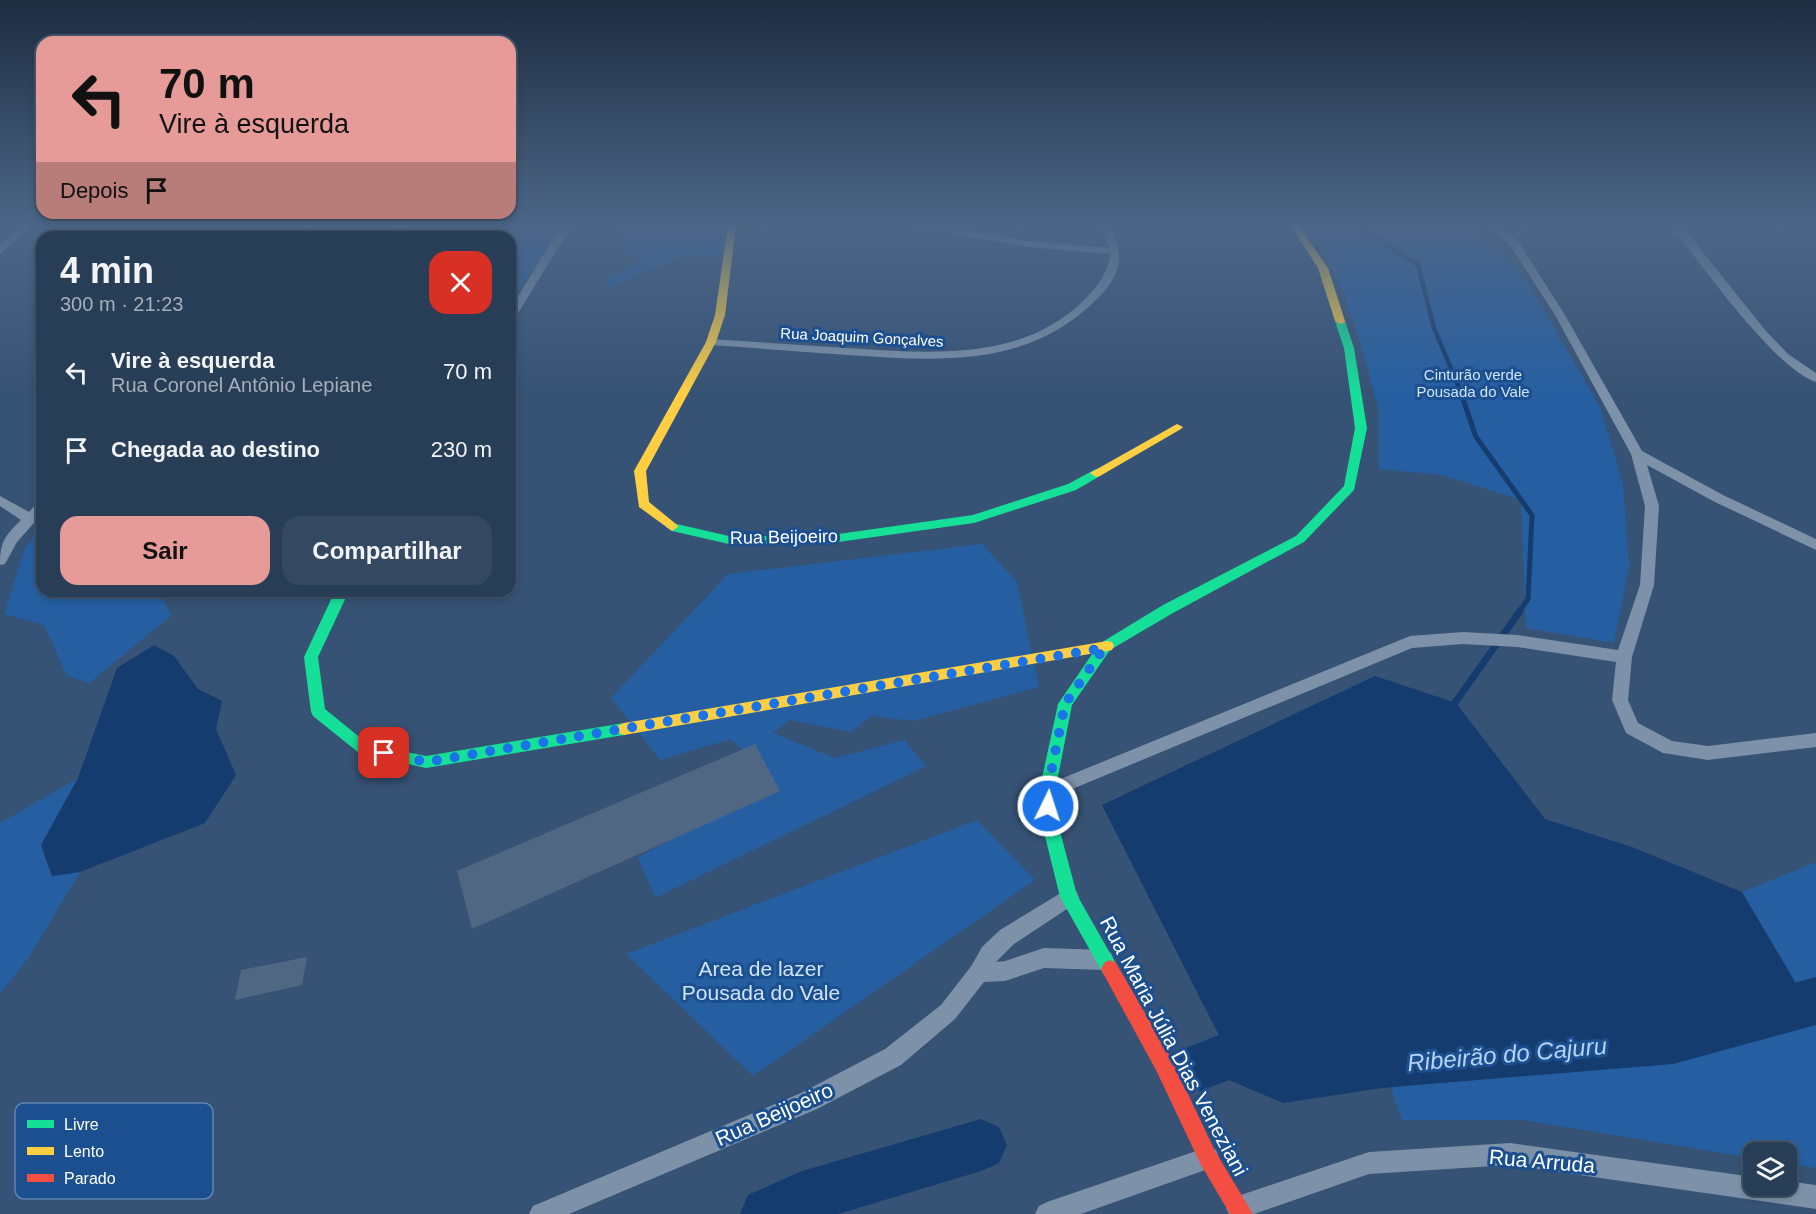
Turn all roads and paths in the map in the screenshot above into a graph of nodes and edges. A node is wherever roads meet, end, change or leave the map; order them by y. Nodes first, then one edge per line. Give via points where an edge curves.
1 (532, 282) edge
2 (724, 282) edge
3 (1107, 282) edge
4 (1327, 282) edge
5 (1539, 282) edge
6 (1721, 282) edge
7 (516, 308) edge
8 (711, 342) junction
9 (1816, 378) edge
10 (1177, 427) dead end
11 (1637, 454) junction
12 (0, 500) edge
13 (36, 512) edge
14 (29, 518) junction
15 (1816, 544) edge
16 (0, 560) edge
17 (339, 597) edge
18 (1104, 648) junction
19 (1624, 657) junction
20 (1816, 740) edge
21 (1047, 792) junction
22 (1069, 897) junction
23 (1104, 960) junction
24 (979, 972) junction
25 (1208, 1158) junction
26 (1816, 1197) edge
27 (1240, 1211) edge
28 (541, 1214) edge
29 (1047, 1214) edge

1 - 7 street
2 - 8 street, Rua Beijoeiro
3 - 8 street, Rua Joaquim Gonçalves via 1083,309 1037,338 962,356
4 - 18 street via 1349,348 1361,428 1350,487 1300,539
5 - 11 street
6 - 9 street via 1784,356
8 - 10 street, Rua Beijoeiro via 640,471 643,504 674,529 729,540 824,540 974,519 1072,487
11 - 15 street
11 - 19 street via 1652,506 1647,585
12 - 14 street
13 - 14 street
14 - 16 street
17 - 18 street via 311,657 318,712 364,749 426,762
18 - 21 street via 1065,704
19 - 20 street via 1620,700 1632,728 1669,748 1708,753
19 - 21 street via 1517,641 1463,638 1410,642
21 - 22 street via 1049,820
22 - 23 street, Rua Maria Júlia Dias Veneziani
22 - 24 street, Rua Beijoeiro via 1006,937 989,954
23 - 24 street via 1044,958 1005,971
23 - 25 street, Rua Maria Júlia Dias Veneziani via 1163,1063
24 - 28 street, Rua Beijoeiro via 948,1012 893,1057 809,1101
25 - 27 street, Rua Maria Júlia Dias Veneziani
25 - 29 street
26 - 27 street, Rua Arruda via 1510,1154 1369,1163

